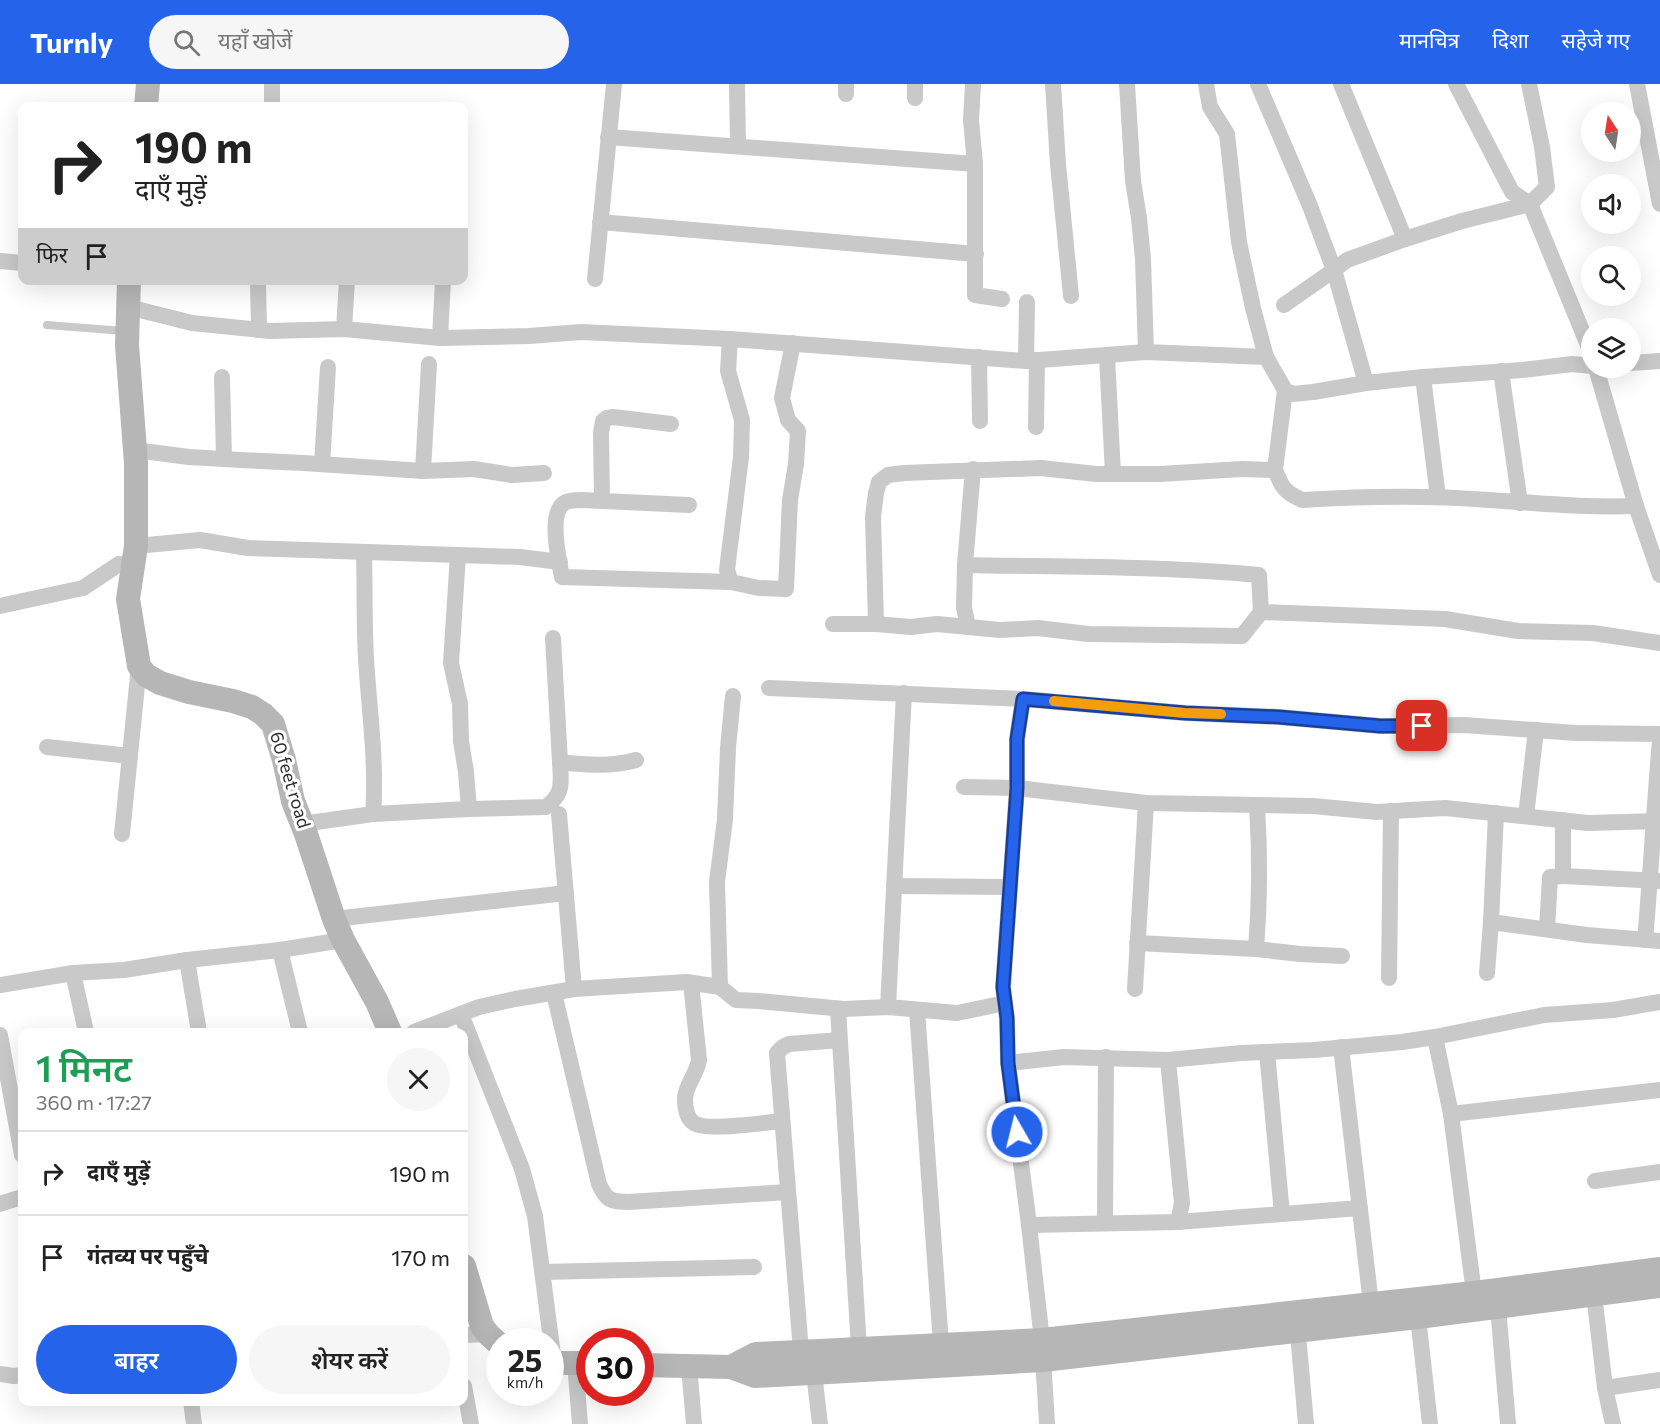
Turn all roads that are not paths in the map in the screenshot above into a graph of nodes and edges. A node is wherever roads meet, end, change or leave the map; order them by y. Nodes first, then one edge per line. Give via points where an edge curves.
1 (148, 84) edge
2 (272, 84) edge
3 (614, 84) edge
4 (737, 84) edge
5 (973, 84) edge
6 (1053, 84) edge
7 (1127, 84) edge
8 (1206, 84) edge
9 (1258, 84) edge
10 (1341, 84) edge
11 (1456, 84) edge
12 (1529, 84) edge
13 (1637, 84) edge
14 (146, 102) edge
15 (272, 102) edge
16 (608, 137) junction
17 (738, 146) junction
18 (975, 164) junction
19 (1530, 204) junction
20 (1660, 204) edge
21 (600, 222) junction
22 (1405, 239) junction
23 (976, 254) junction
24 (0, 261) edge
25 (18, 263) edge
26 (1334, 270) junction
27 (594, 279) dead end
28 (129, 285) edge
29 (258, 285) edge
30 (347, 285) edge
31 (443, 285) edge
32 (1071, 296) dead end
33 (1002, 299) dead end
34 (1027, 302) dead end
35 (1284, 305) dead end
36 (127, 319) junction
37 (47, 325) dead end
38 (1581, 328) edge
39 (344, 329) junction
40 (259, 330) junction
41 (440, 338) junction
42 (730, 339) junction
43 (793, 343) junction
44 (1146, 352) junction
45 (1107, 356) junction
46 (979, 357) junction
47 (1266, 357) junction
48 (1031, 361) junction
49 (1660, 361) edge
50 (1641, 362) edge
51 (429, 364) dead end
52 (1581, 365) edge
53 (328, 367) dead end
54 (1501, 371) junction
55 (222, 377) dead end
56 (1423, 377) junction
57 (1599, 378) edge
58 (1366, 382) junction
59 (1284, 390) junction
60 (980, 421) dead end
61 (671, 424) dead end
62 (1036, 427) dead end
63 (135, 450) junction
64 (224, 459) junction
65 (322, 464) junction
66 (973, 470) junction
67 (1275, 470) junction
68 (423, 471) junction
69 (544, 473) dead end
70 (1113, 474) junction
71 (1438, 497) junction
72 (602, 501) junction
73 (1520, 503) junction
74 (689, 505) dead end
75 (1636, 506) junction
76 (364, 552) junction
77 (458, 555) junction
78 (134, 556) junction
79 (560, 562) junction
80 (965, 565) junction
81 (1660, 575) edge
82 (731, 582) junction
83 (0, 606) edge
84 (1262, 612) junction
85 (834, 624) dead end
86 (876, 624) junction
87 (968, 627) junction
88 (553, 638) dead end
89 (1660, 643) edge
90 (140, 666) junction
91 (769, 688) dead end
92 (904, 693) junction
93 (733, 696) dead end
94 (1023, 699) junction
95 (1536, 730) junction
96 (1660, 734) edge
97 (1660, 741) edge
98 (47, 747) dead end
99 (130, 756) junction
100 (636, 760) dead end
101 (560, 762) junction
102 (964, 788) dead end
103 (1017, 788) junction
104 (1146, 803) junction
105 (1257, 806) junction
106 (469, 809) junction
107 (1392, 811) junction
108 (1496, 813) junction
109 (373, 814) junction
110 (559, 814) dead end
111 (1526, 816) junction
112 (1563, 820) junction
113 (1656, 822) edge
114 (302, 824) junction
115 (122, 834) dead end
116 (1563, 876) junction
117 (1655, 881) edge
118 (894, 886) junction
119 (1010, 887) junction
120 (566, 893) junction
121 (1491, 922) junction
122 (338, 929) junction
123 (1547, 929) junction
124 (1653, 940) edge
125 (1137, 944) junction
126 (1256, 949) junction
127 (280, 950) junction
128 (1342, 956) dead end
129 (187, 960) junction
130 (73, 973) junction
131 (1487, 973) dead end
132 (1389, 978) dead end
133 (691, 983) junction
134 (0, 985) edge
135 (720, 987) junction
136 (574, 989) junction
137 (1135, 989) dead end
138 (554, 993) junction
139 (1660, 1002) edge
140 (1005, 1003) junction
141 (888, 1007) junction
142 (838, 1009) junction
143 (917, 1010) junction
144 (461, 1014) junction
145 (85, 1028) edge
146 (198, 1028) edge
147 (299, 1028) edge
148 (388, 1028) edge
149 (424, 1028) edge
150 (467, 1028) edge
151 (468, 1032) edge
152 (0, 1035) edge
153 (1435, 1037) junction
154 (840, 1040) junction
155 (1341, 1047) junction
156 (1267, 1052) junction
157 (1106, 1058) junction
158 (1168, 1060) junction
159 (1008, 1063) junction
160 (1660, 1090) edge
161 (1451, 1114) junction
162 (781, 1121) junction
163 (18, 1133) edge
164 (1660, 1172) edge
165 (1595, 1181) dead end
166 (788, 1192) junction
167 (18, 1198) edge
168 (0, 1204) edge
169 (1360, 1208) junction
170 (1282, 1214) junction
171 (1178, 1222) junction
172 (1105, 1223) junction
173 (1029, 1225) junction
174 (754, 1267) dead end
175 (1660, 1269) edge
176 (542, 1272) junction
177 (468, 1279) edge
178 (1660, 1286) edge
179 (1474, 1293) junction
180 (1594, 1294) junction
181 (1371, 1304) junction
182 (1498, 1307) junction
183 (1418, 1317) junction
184 (1297, 1322) junction
185 (486, 1331) edge
186 (468, 1336) edge
187 (486, 1339) edge
188 (941, 1344) junction
189 (859, 1348) junction
190 (1042, 1350) junction
191 (801, 1352) junction
192 (567, 1363) edge
193 (654, 1365) edge
194 (689, 1366) junction
195 (731, 1367) junction
196 (814, 1373) junction
197 (0, 1374) edge
198 (18, 1376) edge
199 (1660, 1380) edge
200 (1605, 1388) junction
201 (191, 1406) edge
202 (468, 1406) edge
203 (194, 1424) edge
204 (471, 1424) edge
205 (580, 1424) edge
206 (694, 1424) edge
207 (820, 1424) edge
208 (1047, 1424) edge
209 (1306, 1424) edge
210 (1430, 1424) edge
211 (1508, 1424) edge
212 (1613, 1424) edge

1 - 14 street
2 - 15 street
3 - 16 street
4 - 17 street
5 - 18 street
6 - 32 street
7 - 44 street via 1143,259
8 - 47 street via 1210,107 1227,134 1239,242
9 - 26 street
10 - 22 street
11 - 19 street via 1512,192
12 - 19 street via 1547,187
13 - 20 street
16 - 17 street
16 - 21 street
17 - 18 street
18 - 23 street
19 - 22 street
19 - 38 street
21 - 23 street
21 - 27 street
22 - 26 street via 1347,260
23 - 33 street via 975,295
24 - 25 street
26 - 35 street
26 - 58 street
28 - 36 street
29 - 40 street
30 - 39 street
31 - 41 street
34 - 48 street
36 - 37 lane
36 - 40 street
36 - 63 street
39 - 40 street
39 - 41 street
41 - 42 street via 581,332
42 - 43 street
42 - 82 street via 728,371 742,420 727,564
43 - 46 street
43 - 82 street via 782,398 788,420 798,431 786,590
44 - 45 street
44 - 47 street
45 - 48 street
45 - 70 street
46 - 48 street
46 - 60 street
47 - 59 street
48 - 62 street
49 - 50 street
51 - 68 street
52 - 54 street
53 - 65 street
54 - 56 street
54 - 73 street
55 - 64 street
56 - 58 street
56 - 71 street
57 - 75 street
58 - 59 street via 1313,392 1292,394
59 - 67 street
61 - 72 street via 613,417 603,422
63 - 64 street
63 - 78 street
64 - 65 street
65 - 68 street
66 - 70 street via 1041,468
66 - 80 street
66 - 86 street via 904,472 888,475 879,482 873,517
67 - 70 street
67 - 71 street via 1289,495 1302,500
68 - 69 street
71 - 73 street
72 - 74 street
72 - 79 street via 570,501 557,511
73 - 75 street
75 - 81 street
76 - 77 street
76 - 78 street via 248,548 200,540
76 - 109 street
77 - 79 street
77 - 106 street via 451,663 460,705
78 - 83 street via 83,588
78 - 90 street via 128,599
79 - 82 street via 562,577
80 - 84 street via 1259,575
80 - 87 street via 964,607
84 - 87 street via 1242,636 1088,634 1038,628
84 - 89 street via 1445,619 1518,631 1593,633
85 - 86 street
86 - 87 street
88 - 101 street
90 - 99 street
90 - 114 street, 60 feet road via 160,683 252,707 268,719 278,736
91 - 92 street
92 - 94 street
92 - 118 street
93 - 135 street via 717,882
94 - 95 street via 1380,726
94 - 103 street via 1017,739
95 - 96 street
95 - 111 street
97 - 113 street
98 - 99 street
99 - 115 street
100 - 101 street via 587,765
101 - 106 street via 561,791 546,807
102 - 103 street
103 - 104 street
103 - 119 street
104 - 105 street
104 - 125 street
105 - 107 street
105 - 126 street via 1260,849
106 - 109 street
107 - 108 street via 1445,808
107 - 132 street
108 - 111 street
108 - 121 street
109 - 114 street
110 - 120 street
111 - 112 street
112 - 113 street
112 - 116 street
113 - 117 street
114 - 122 street, 60 feet road
116 - 117 street
116 - 123 street via 1550,876
117 - 124 street
118 - 119 street
118 - 141 street
119 - 140 street
120 - 122 street
120 - 136 street
121 - 123 street
121 - 131 street
122 - 127 street
122 - 148 street, 60 feet road
123 - 124 street
125 - 126 street
125 - 137 street
126 - 128 street
127 - 129 street
127 - 147 street
129 - 130 street
129 - 146 street
130 - 134 street
130 - 145 street
133 - 135 street
133 - 136 street
133 - 162 street via 699,1060 685,1096 688,1116 699,1126
135 - 142 street via 736,1000
136 - 138 street
138 - 144 street
138 - 166 street via 599,1184 609,1199 628,1202
139 - 153 street via 1544,1015
140 - 143 street via 957,1013
140 - 159 street
141 - 142 street
141 - 143 street
142 - 154 street
143 - 188 street
144 - 149 street
144 - 150 street
151 - 176 street via 522,1169 535,1216
152 - 163 street
153 - 155 street
153 - 161 street
154 - 162 street via 789,1044 777,1053
154 - 189 street
155 - 156 street
155 - 169 street
156 - 158 street
156 - 170 street
157 - 158 street
157 - 159 street via 1064,1057
157 - 172 street
158 - 171 street via 1182,1203
159 - 173 street
160 - 161 street
161 - 179 street
162 - 166 street
164 - 165 street
166 - 191 street
167 - 168 street
169 - 170 street
169 - 181 street
170 - 171 street
171 - 172 street
172 - 173 street
173 - 190 street
174 - 176 street
175 - 179 street
176 - 192 street
177 - 185 street
178 - 180 street
179 - 181 street
180 - 182 street
180 - 200 street
181 - 184 street
182 - 183 street
182 - 211 street
183 - 184 street
183 - 210 street
184 - 190 street
184 - 209 street
186 - 187 street
188 - 189 street
188 - 190 street
189 - 191 street
190 - 196 street
190 - 208 street
191 - 195 street via 756,1354
192 - 205 street
193 - 194 street
194 - 195 street
194 - 206 street
195 - 196 street via 755,1376
196 - 207 street
197 - 198 street
199 - 200 street
200 - 212 street
201 - 203 street
202 - 204 street

